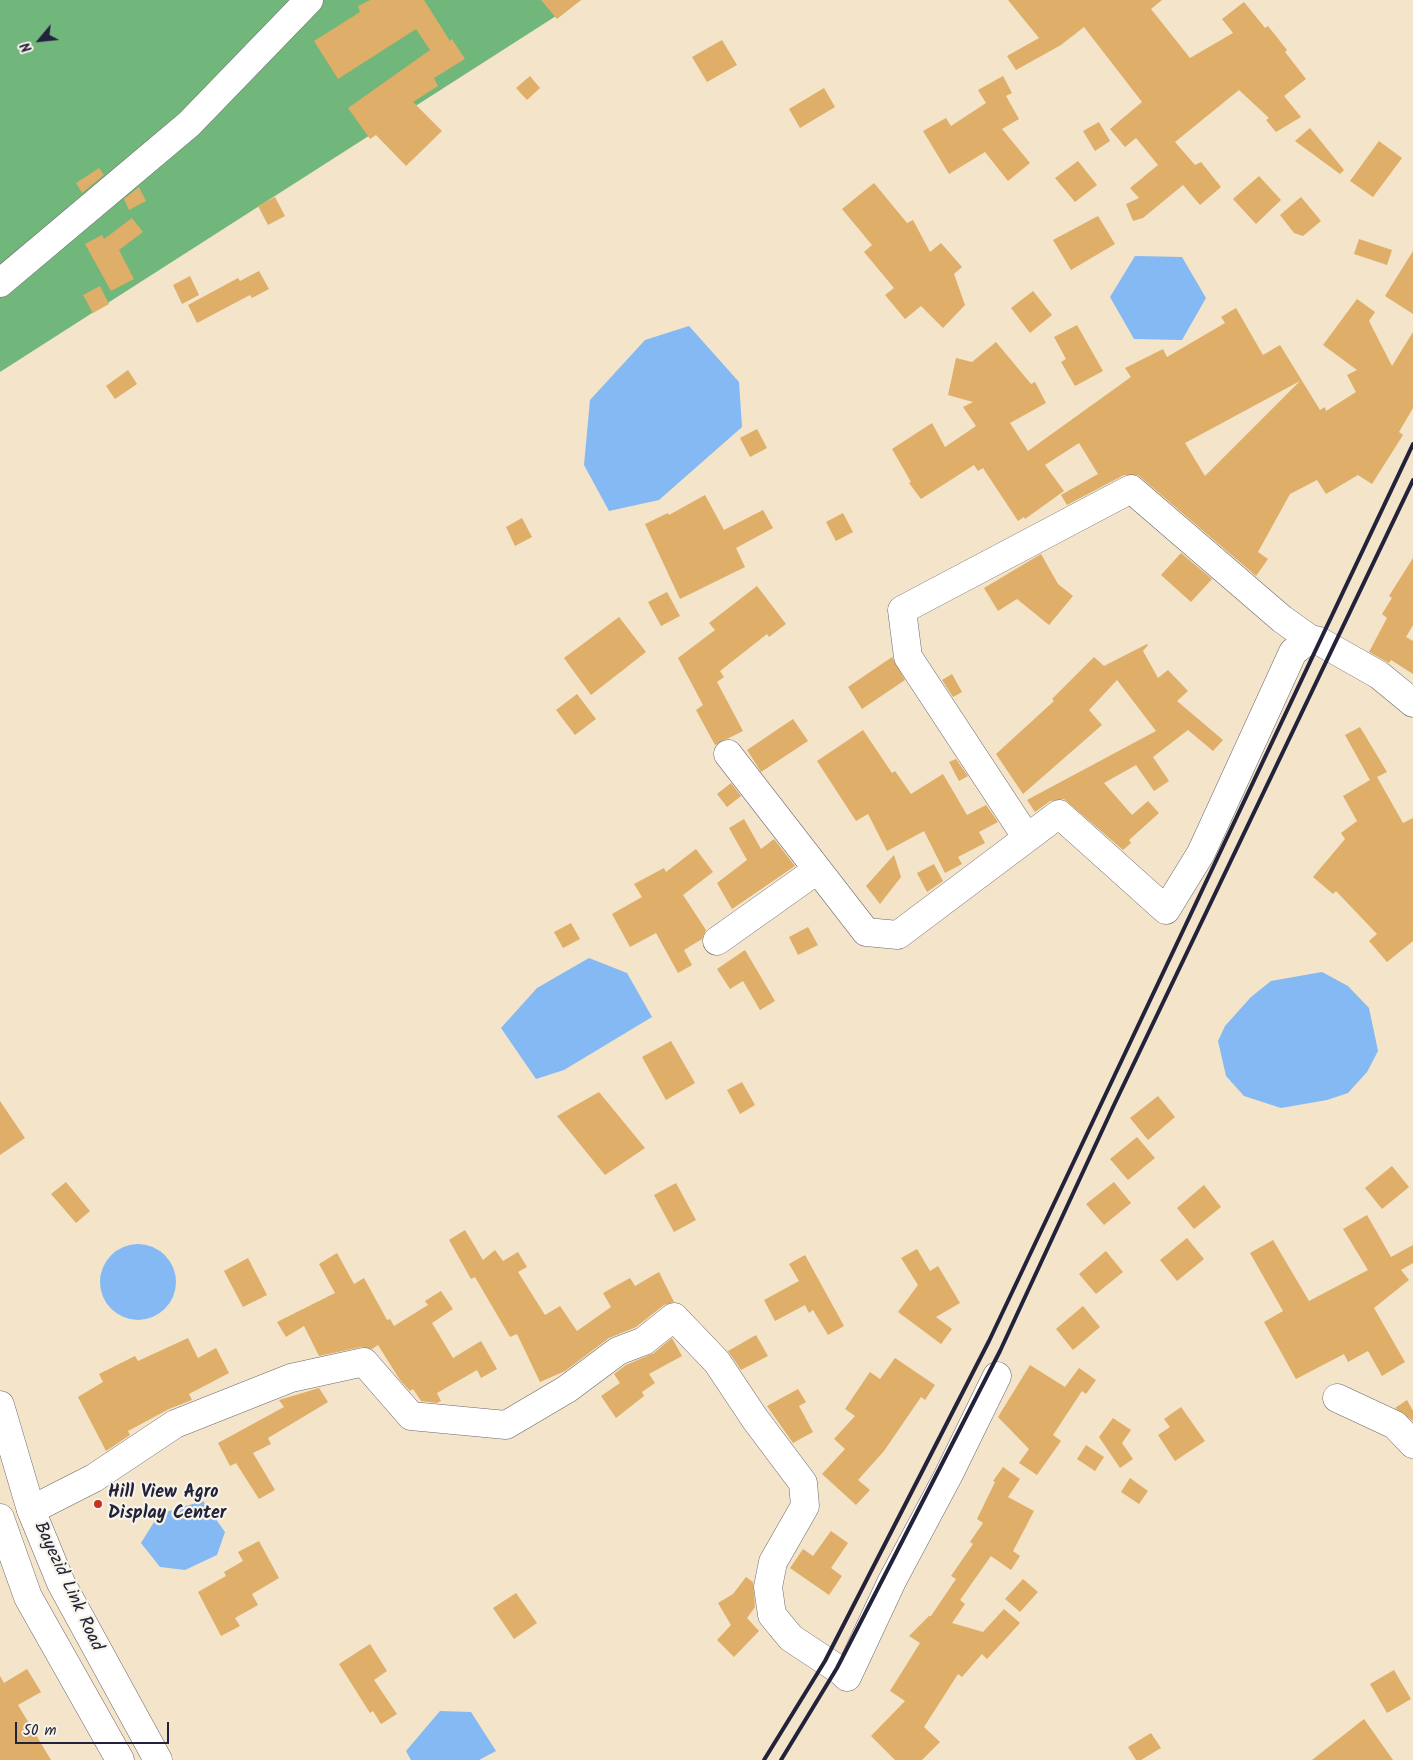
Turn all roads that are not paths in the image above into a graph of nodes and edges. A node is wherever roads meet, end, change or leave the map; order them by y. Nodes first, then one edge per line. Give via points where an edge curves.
1 (309, 0) edge
2 (0, 283) edge
3 (1310, 639) junction
4 (1413, 702) edge
5 (728, 754) dead end
6 (1027, 838) junction
7 (817, 870) junction
8 (717, 940) dead end
9 (997, 1376) dead end
10 (1337, 1398) dead end
11 (0, 1405) edge
12 (1413, 1444) edge
13 (31, 1510) junction
14 (0, 1518) edge
15 (120, 1760) edge
16 (158, 1760) edge

1 - 2 street via 189,124
3 - 4 street via 1379,675
3 - 6 street via 1293,652 1201,854 1166,910 1059,814
3 - 6 street via 1282,619 1131,489 1074,522 902,610 908,657
5 - 7 street
6 - 7 street via 898,935 866,932
7 - 8 street
9 - 13 street via 892,1581 847,1677 791,1638 772,1615 768,1587 773,1562 805,1506 803,1483 717,1362 674,1317 644,1341 618,1351 567,1390 506,1425 411,1416 364,1362 292,1378 175,1424 94,1478
10 - 12 street via 1395,1424
11 - 13 street, Bayezid Link Road
13 - 16 street, Bayezid Link Road via 61,1583
14 - 15 street, Bayezid Link Road via 28,1597

